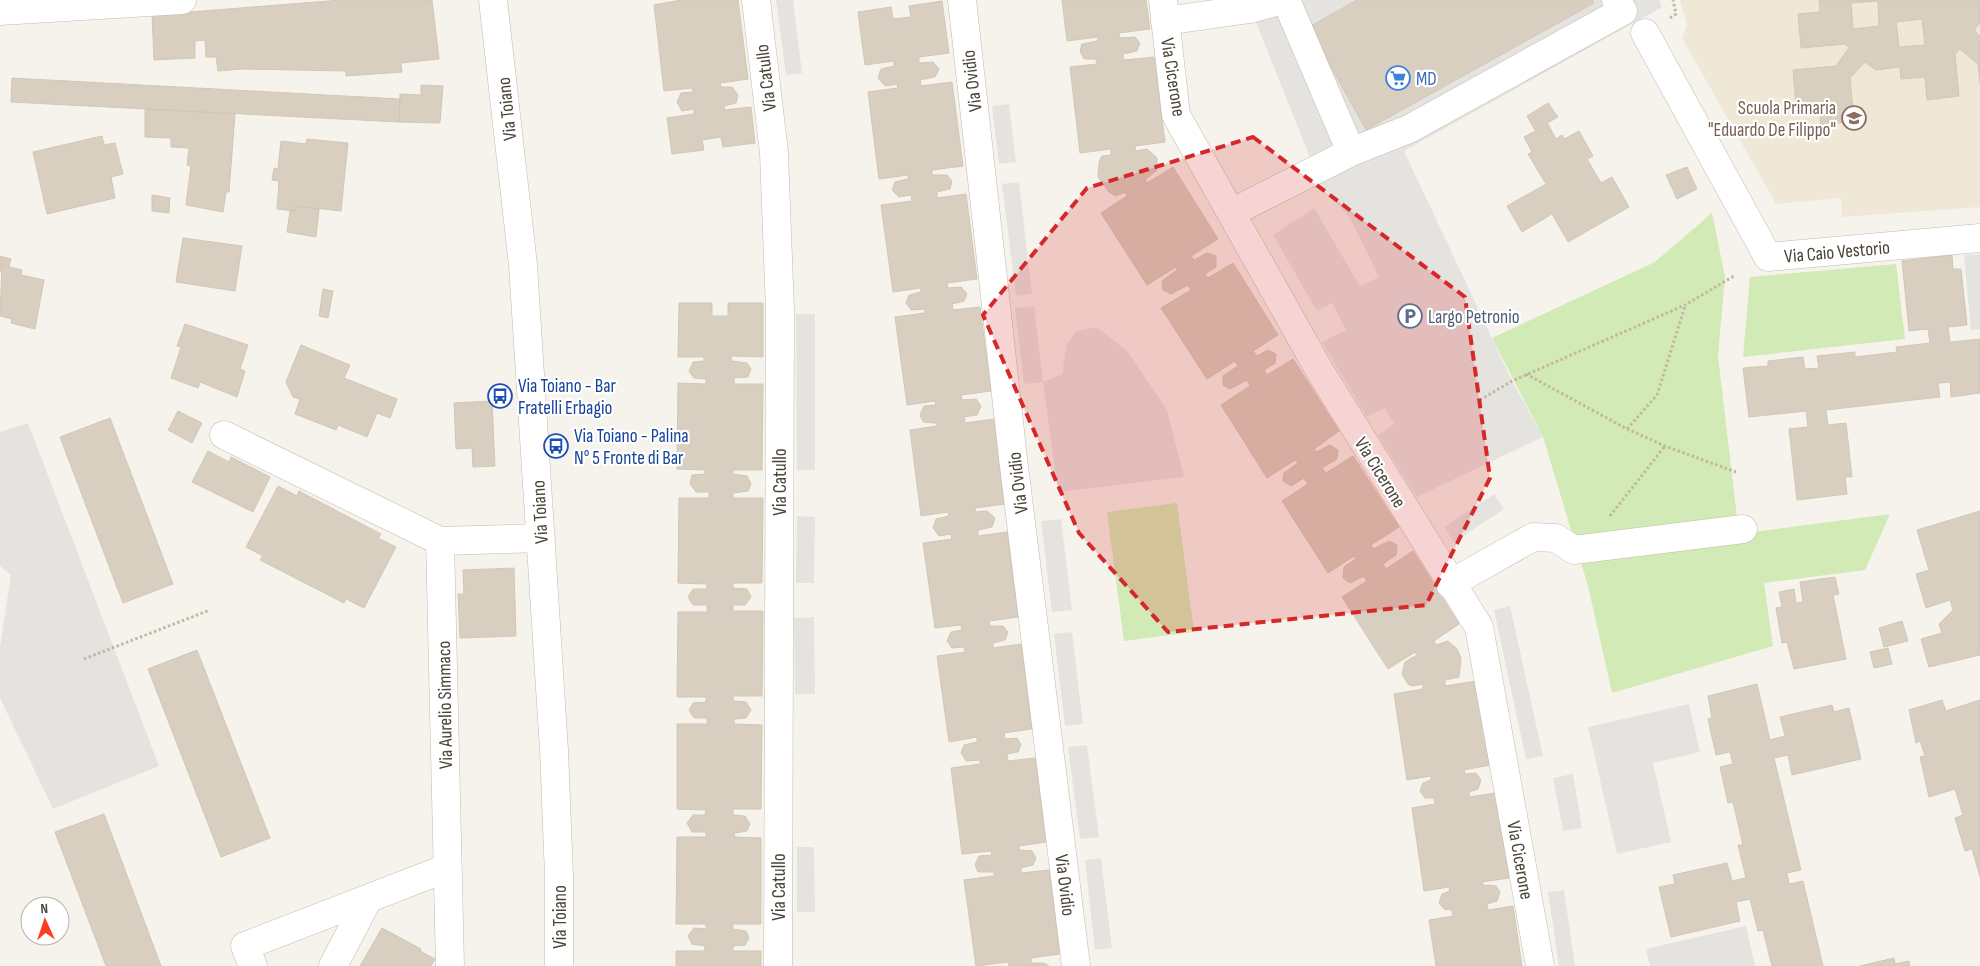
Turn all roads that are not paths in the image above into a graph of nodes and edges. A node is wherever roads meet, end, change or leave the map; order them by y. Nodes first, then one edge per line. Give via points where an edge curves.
1 (182, 0) edge
2 (493, 0) edge
3 (756, 0) edge
4 (962, 0) edge
5 (1284, 0) edge
6 (1616, 0) edge
7 (0, 11) edge
8 (1164, 11) edge
9 (1645, 33) dead end
10 (1351, 152) junction
11 (1231, 213) junction
12 (1980, 238) edge
13 (224, 435) dead end
14 (1742, 528) dead end
15 (541, 538) junction
16 (440, 541) junction
17 (1450, 584) junction
18 (447, 868) junction
19 (368, 899) junction
20 (253, 966) edge
21 (333, 966) edge
22 (450, 966) edge
23 (559, 966) edge
24 (778, 966) edge
25 (1076, 966) edge
26 (1540, 966) edge

1 - 7 street
2 - 15 street, Via Toiano via 523,265
3 - 24 street, Via Catullo via 774,153 780,311
4 - 25 street, Via Ovidio via 1013,458
5 - 8 street via 1250,9
5 - 10 street
6 - 10 street via 1623,12 1410,129
8 - 11 street, Via Cicerone via 1176,115
9 - 12 street, Via Caio Vestorio via 1768,257
10 - 11 street
11 - 17 street, Via Cicerone via 1321,373
13 - 16 street
14 - 17 street via 1574,550 1556,538 1533,537
15 - 16 street
15 - 23 street, Via Toiano via 559,876
16 - 18 street, Via Aurelio Simmaco
17 - 26 street, Via Cicerone via 1479,627
18 - 19 street
18 - 22 street, Via Aurelio Simmaco
19 - 20 street via 245,946
19 - 21 street

